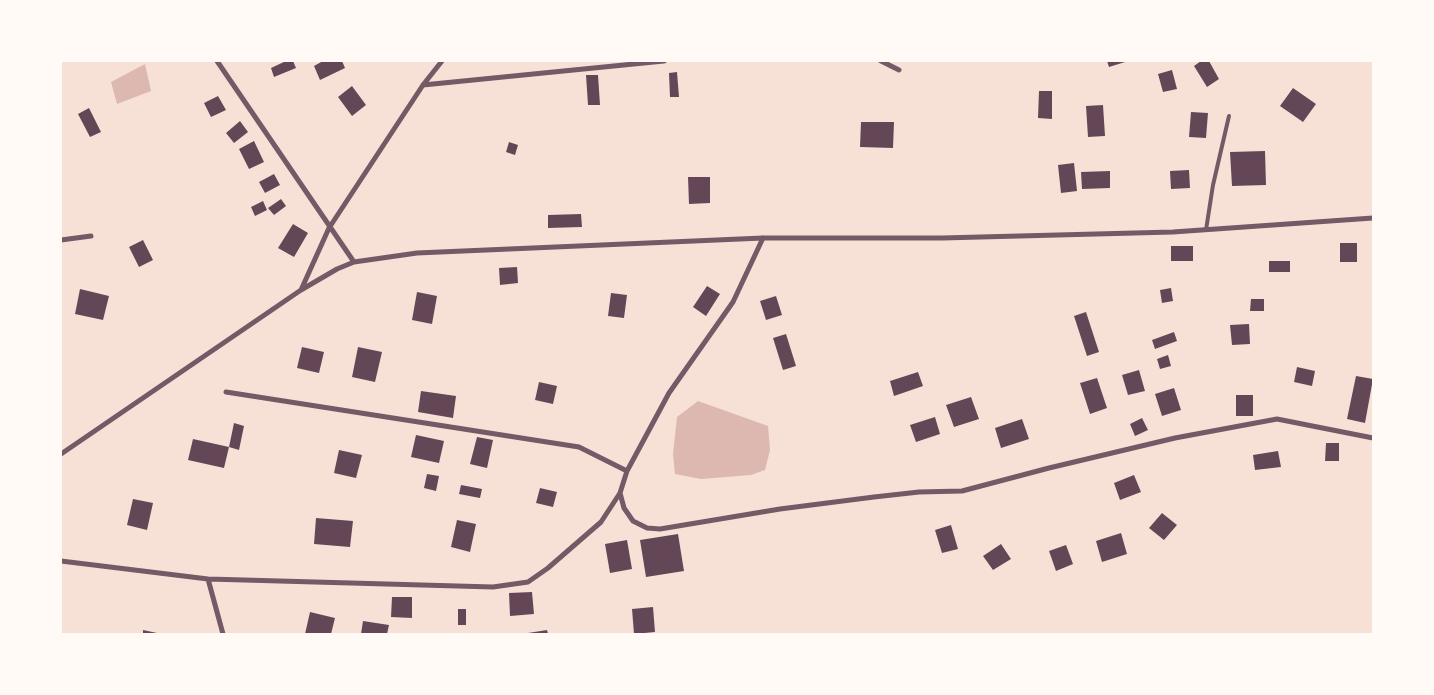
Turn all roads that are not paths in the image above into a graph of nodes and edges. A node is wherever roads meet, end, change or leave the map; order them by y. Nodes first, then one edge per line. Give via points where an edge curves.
1 (218, 61) edge
2 (442, 61) edge
3 (664, 61) edge
4 (881, 61) edge
5 (899, 70) dead end
6 (423, 85) junction
7 (1229, 116) dead end
8 (1373, 218) edge
9 (329, 228) junction
10 (1206, 230) junction
11 (91, 236) dead end
12 (763, 238) junction
13 (61, 240) edge
14 (354, 262) junction
15 (301, 290) junction
16 (226, 392) dead end
17 (1373, 438) edge
18 (61, 454) edge
19 (627, 470) junction
20 (620, 493) junction
21 (61, 561) edge
22 (208, 579) junction
23 (223, 634) edge

1 - 9 street
2 - 6 street
3 - 6 street
4 - 5 street
6 - 9 street
7 - 10 lane
8 - 10 street
9 - 14 street
9 - 15 street
10 - 12 street via 942,238
11 - 13 street
12 - 14 street via 417,252
12 - 19 street via 733,302 670,393
14 - 15 street
15 - 18 street
16 - 19 street via 579,447
17 - 20 street via 1276,419 1175,438 962,491 874,497 660,528 647,528 633,521 624,508
19 - 20 street
20 - 22 street via 601,522 528,582 493,587
21 - 22 street
22 - 23 street

